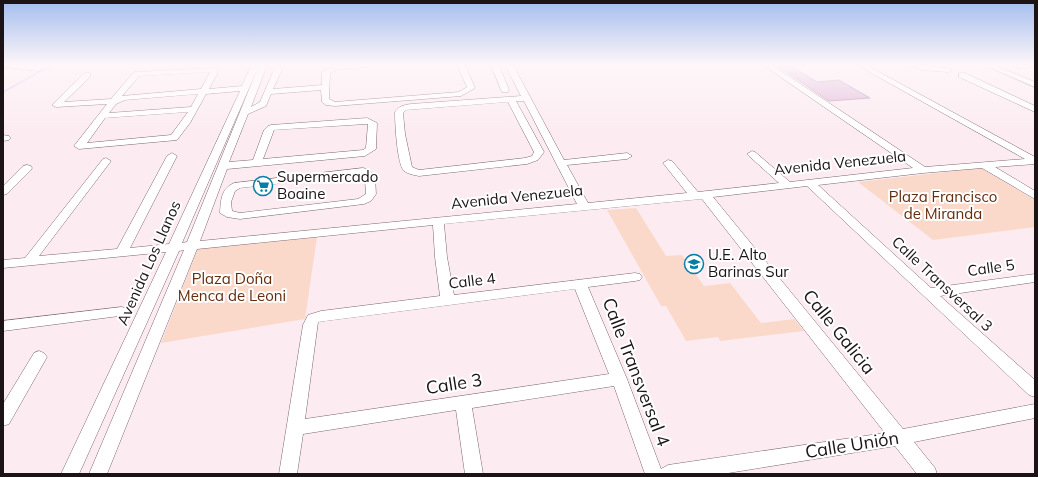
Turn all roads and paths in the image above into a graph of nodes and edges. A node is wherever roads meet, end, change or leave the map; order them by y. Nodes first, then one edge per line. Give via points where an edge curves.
1 (74, 87) edge
2 (126, 87) edge
3 (205, 87) edge
4 (254, 87) edge
5 (307, 87) edge
6 (325, 87) edge
7 (471, 87) edge
8 (520, 87) edge
9 (800, 87) edge
10 (901, 87) edge
11 (988, 87) edge
12 (244, 90) joint
13 (269, 90) joint
14 (202, 93) junction
15 (526, 98) junction
16 (511, 99) junction
17 (114, 101) junction
18 (193, 109) junction
19 (1035, 109) edge
20 (244, 113) junction
21 (101, 116) junction
22 (752, 154) dead end
23 (172, 156) dead end
24 (627, 156) dead end
25 (106, 161) dead end
26 (1035, 161) edge
27 (560, 162) junction
28 (257, 163) junction
29 (668, 163) dead end
30 (984, 165) junction
31 (224, 166) junction
32 (27, 168) dead end
33 (923, 170) junction
34 (811, 184) junction
35 (787, 185) junction
36 (3, 192) edge
37 (700, 195) junction
38 (1035, 196) edge
39 (226, 202) junction
40 (209, 205) junction
41 (584, 206) junction
42 (438, 221) junction
43 (192, 245) junction
44 (174, 247) junction
45 (122, 251) junction
46 (29, 261) junction
47 (3, 264) edge
48 (635, 278) dead end
49 (1035, 278) edge
50 (580, 285) junction
51 (928, 293) junction
52 (448, 300) junction
53 (122, 312) dead end
54 (3, 326) edge
55 (39, 357) dead end
56 (619, 379) junction
57 (1035, 390) edge
58 (463, 403) junction
59 (1035, 411) edge
60 (3, 419) edge
61 (294, 428) junction
62 (899, 438) junction
63 (70, 474) edge
64 (98, 474) edge
65 (288, 474) edge
66 (474, 474) edge
67 (654, 474) edge
68 (668, 474) edge
69 (928, 474) edge

1 - 17 street via 56,105
2 - 17 street
3 - 14 street
4 - 20 street, Avenida Los Llanos
5 - 13 street
6 - 7 street via 325,100 332,104 458,94 468,91
8 - 15 street
9 - 33 street
10 - 26 street
11 - 19 street
12 - 14 street
12 - 44 street, Avenida Los Llanos
13 - 20 street via 263,104
14 - 17 street
14 - 18 street
15 - 16 street
15 - 27 street
16 - 16 street via 400,110 400,134 407,168 419,173 535,158 539,152
17 - 21 street
18 - 21 street
18 - 21 street via 174,138 78,146
20 - 31 street, Avenida Los Llanos
22 - 35 street
23 - 45 street
24 - 27 street
25 - 46 street
26 - 30 street, Avenida Venezuela
27 - 41 street
28 - 28 street via 365,153 371,149 373,123 367,121 271,128
28 - 31 street
29 - 37 street, Calle Galicia
30 - 33 street, Avenida Venezuela
30 - 38 street
31 - 40 street, Avenida Los Llanos
32 - 36 street
33 - 34 street, Avenida Venezuela
34 - 35 street, Avenida Venezuela
34 - 51 street, Calle Transversal 3
35 - 37 street, Avenida Venezuela
37 - 41 street, Avenida Venezuela
37 - 62 street, Calle Galicia
39 - 39 street via 226,213 235,216 360,202 371,194 370,175 359,171 238,185 230,189
39 - 40 street
40 - 43 street, Avenida Los Llanos
41 - 42 street, Avenida Venezuela
42 - 43 street, Avenida Venezuela
42 - 52 street
43 - 44 street, Avenida Venezuela
43 - 64 street, Avenida Los Llanos
44 - 45 street, Avenida Venezuela
44 - 63 street, Avenida Los Llanos
45 - 46 street, Avenida Venezuela
46 - 47 street, Avenida Venezuela
48 - 50 street, Calle 4
49 - 51 street, Calle 5
50 - 52 street, Calle 4
50 - 56 street, Calle Transversal 4
51 - 57 street, Calle Transversal 3
52 - 61 street, Calle 4 via 313,319
53 - 54 street
55 - 60 street
56 - 58 street, Calle 3
56 - 67 street, Calle Transversal 4
58 - 61 street, Calle 3
58 - 66 street
59 - 62 street, Calle Unión
61 - 65 street
62 - 68 street, Calle Unión
62 - 69 street, Calle Galicia

